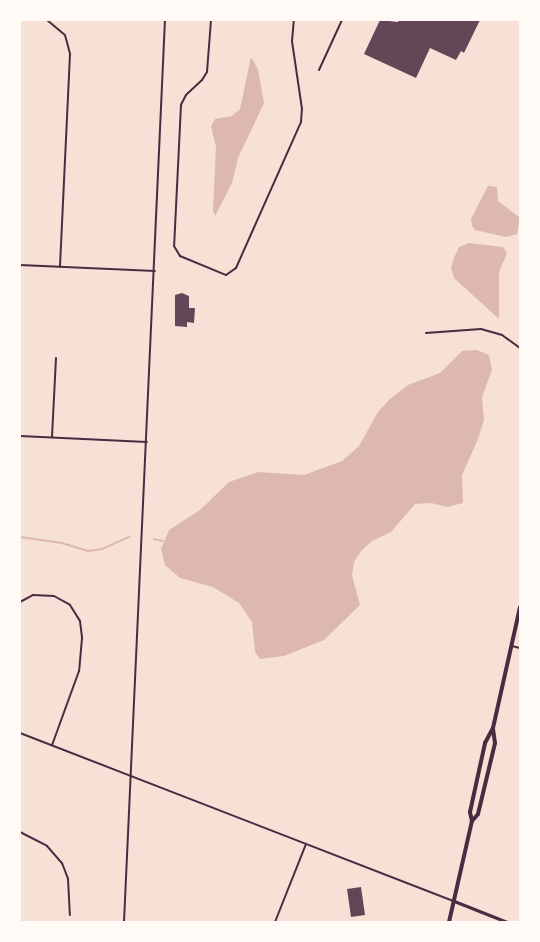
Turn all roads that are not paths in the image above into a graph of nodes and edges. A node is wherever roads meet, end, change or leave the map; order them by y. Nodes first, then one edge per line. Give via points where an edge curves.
1 (47, 20) edge
2 (165, 20) edge
3 (211, 20) edge
4 (294, 20) edge
5 (342, 20) edge
6 (319, 70) dead end
7 (20, 265) edge
8 (60, 267) junction
9 (155, 271) junction
10 (426, 333) dead end
11 (520, 348) edge
12 (56, 358) dead end
13 (20, 436) edge
14 (52, 437) junction
15 (147, 442) junction
16 (20, 602) edge
17 (520, 608) edge
18 (512, 646) junction
19 (520, 648) edge
20 (493, 728) junction
21 (20, 733) edge
22 (52, 745) junction
23 (132, 775) junction
24 (472, 821) junction
25 (20, 832) edge
26 (306, 843) junction
27 (454, 901) junction
28 (70, 915) dead end
29 (124, 922) edge
30 (275, 922) edge
31 (449, 922) edge
32 (507, 922) edge

1 - 8 street via 65,35 70,54
2 - 9 street
3 - 4 street via 207,72 181,105 174,246 180,256 222,275 236,268 301,122 292,42
5 - 6 street
7 - 8 street
8 - 9 street
9 - 15 street
10 - 11 street via 481,329 502,334
12 - 14 street
13 - 14 street
14 - 15 street
15 - 23 street
16 - 22 street via 33,595 54,596 70,605 80,621 79,671
17 - 18 main road
18 - 19 street
18 - 20 main road
20 - 24 main road via 485,743 470,812
20 - 24 main road via 495,742 478,814
21 - 22 street
22 - 23 street
23 - 26 street
23 - 29 street
24 - 27 main road
25 - 28 street via 47,846 62,863 68,879
26 - 27 street
26 - 30 street
27 - 31 main road
27 - 32 street

